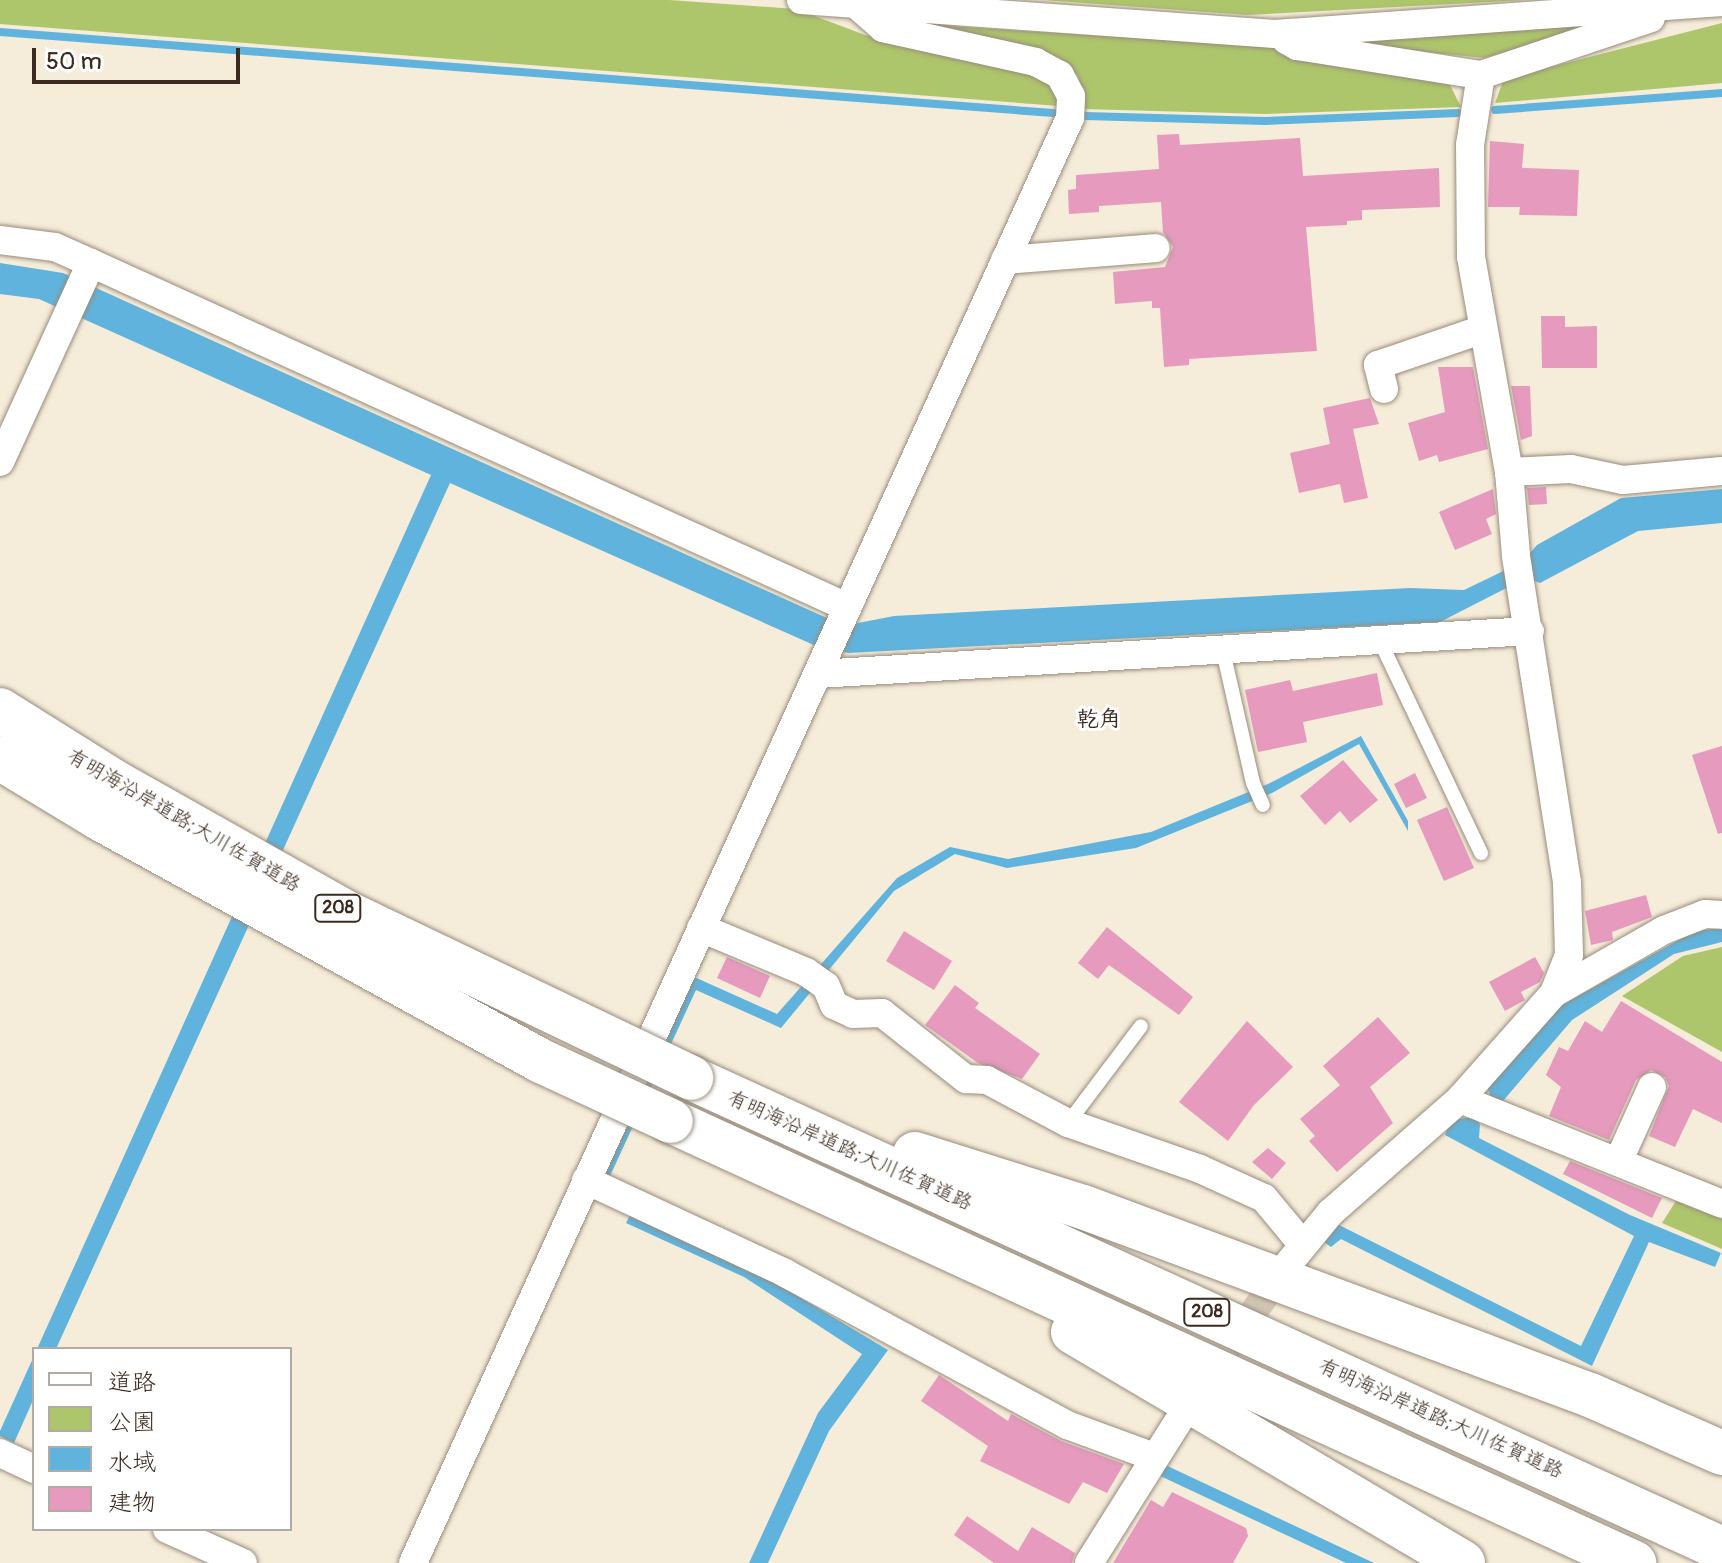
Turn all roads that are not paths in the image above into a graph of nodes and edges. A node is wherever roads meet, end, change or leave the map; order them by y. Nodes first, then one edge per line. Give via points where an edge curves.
1 (801, 0) edge
2 (1722, 2) edge
3 (857, 5) junction
4 (1689, 5) junction
5 (1275, 34) junction
6 (1481, 75) junction
7 (0, 240) edge
8 (1156, 248) dead end
9 (1005, 260) junction
10 (91, 263) junction
11 (1481, 330) junction
12 (1384, 389) dead end
13 (0, 462) edge
14 (1722, 471) edge
15 (1509, 472) junction
16 (846, 610) junction
17 (1530, 631) junction
18 (1380, 641) junction
19 (1223, 651) junction
20 (822, 665) junction
21 (0, 710) edge
22 (0, 758) edge
23 (1263, 805) dead end
24 (1481, 853) dead end
25 (1722, 915) edge
26 (701, 928) junction
27 (1554, 993) junction
28 (1141, 1026) dead end
29 (1652, 1087) dead end
30 (1460, 1099) junction
31 (744, 1103) junction
32 (1068, 1123) junction
33 (744, 1155) junction
34 (1619, 1160) junction
35 (586, 1180) junction
36 (1722, 1204) edge
37 (1181, 1417) dead end
38 (0, 1453) edge
39 (1722, 1453) edge
40 (1154, 1457) junction
41 (32, 1468) edge
42 (171, 1531) edge
43 (1722, 1549) edge
44 (243, 1563) edge
45 (413, 1563) edge
46 (1089, 1563) edge
47 (1463, 1563) edge
48 (1634, 1563) edge

1 - 3 street
2 - 4 street
3 - 5 street
3 - 9 street via 883,28 1036,62 1060,75 1071,96 1070,118
4 - 5 street
4 - 6 street
5 - 6 street via 1297,46
6 - 11 street via 1470,145 1471,257
7 - 10 street via 55,247
8 - 9 street
9 - 16 street
10 - 13 street
10 - 16 street
11 - 12 street via 1378,365
11 - 15 street
14 - 15 street via 1623,480 1571,469
15 - 17 street
16 - 20 street
17 - 18 street
17 - 27 street via 1571,929 1569,955
18 - 19 street
18 - 24 lane
19 - 20 street
19 - 23 lane via 1253,783
20 - 26 street
21 - 31 highway, 有明海沿岸道路;大川佐賀道路 / 208, bridge via 118,784 345,912
22 - 33 highway, 有明海沿岸道路;大川佐賀道路 / 208, bridge via 514,1047
25 - 27 street via 1705,914 1664,930
26 - 32 street via 816,979 834,1005 853,1014 882,1013 966,1079 987,1080
26 - 35 street
27 - 30 street
28 - 32 lane
29 - 34 street
30 - 32 street via 1330,1213 1296,1254 1264,1198 1200,1169
30 - 34 street
31 - 39 highway via 1083,1207 1590,1395
31 - 43 highway, 有明海沿岸道路;大川佐賀道路 / 208
33 - 47 highway via 1013,1294
33 - 48 highway, 有明海沿岸道路;大川佐賀道路 / 208
34 - 36 street
35 - 40 street via 785,1273 1067,1425
35 - 45 street
37 - 40 street
38 - 41 street
40 - 46 street
42 - 44 street

